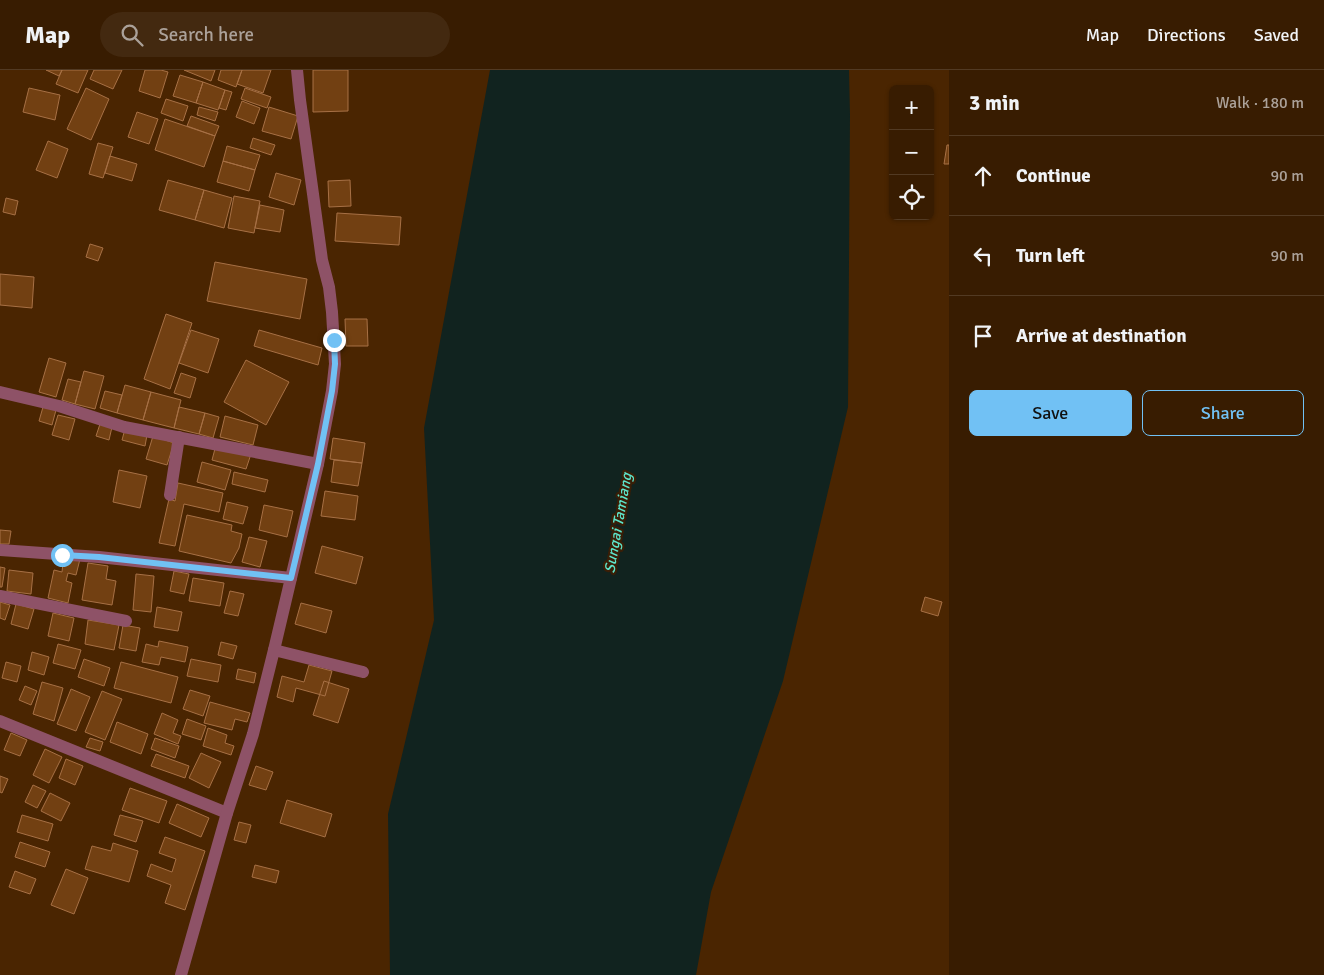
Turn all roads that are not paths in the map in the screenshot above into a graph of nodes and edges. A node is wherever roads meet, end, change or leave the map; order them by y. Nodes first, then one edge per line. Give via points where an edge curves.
1 (297, 70) edge
2 (0, 392) edge
3 (179, 437) junction
4 (318, 464) junction
5 (170, 495) dead end
6 (0, 550) edge
7 (291, 578) junction
8 (0, 596) edge
9 (126, 621) dead end
10 (274, 650) junction
11 (363, 672) dead end
12 (0, 721) edge
13 (227, 812) junction
14 (181, 975) edge

1 - 4 street via 334,340 332,391
2 - 3 street via 59,406 124,427
3 - 4 street
3 - 5 street
4 - 7 street
6 - 7 street via 99,557
7 - 10 street
8 - 9 street
10 - 11 street
10 - 13 street via 253,734
12 - 13 street
13 - 14 street

